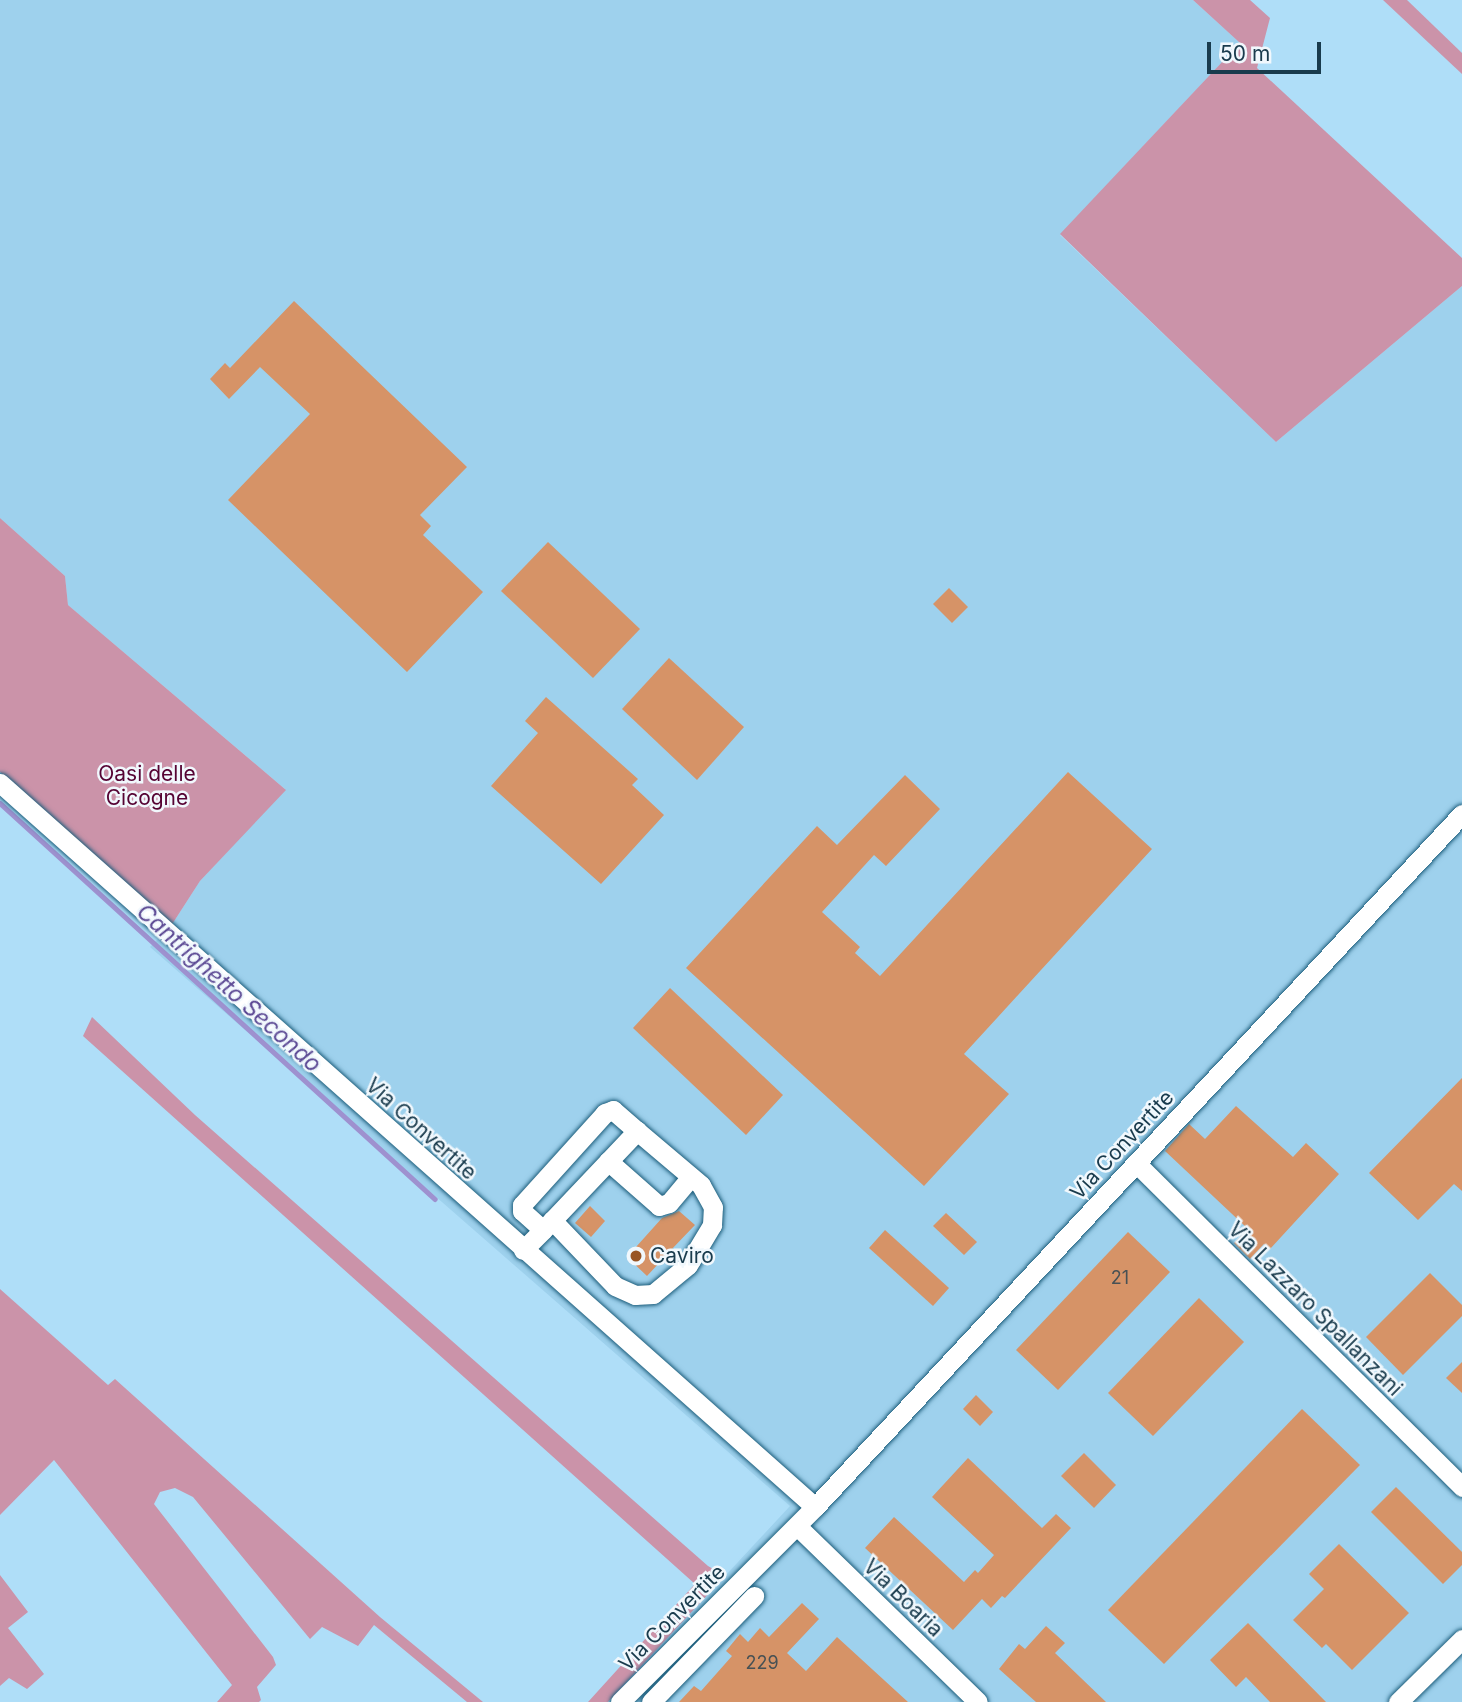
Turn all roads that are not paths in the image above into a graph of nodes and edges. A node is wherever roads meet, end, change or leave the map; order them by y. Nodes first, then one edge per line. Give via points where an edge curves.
1 (0, 783) edge
2 (1462, 814) edge
3 (637, 1131) junction
4 (608, 1161) junction
5 (1136, 1163) junction
6 (691, 1177) junction
7 (548, 1225) junction
8 (523, 1250) junction
9 (1462, 1487) edge
10 (815, 1507) junction
11 (797, 1526) junction
12 (754, 1596) dead end
13 (1462, 1639) edge
14 (620, 1702) edge
15 (651, 1702) edge
16 (978, 1702) edge
17 (1398, 1702) edge

1 - 8 street, Via Convertite
2 - 5 street, Via Convertite
3 - 4 street
3 - 6 street
3 - 7 street via 613,1110 605,1113 522,1205 522,1212
4 - 6 street via 659,1206 669,1203
4 - 7 street
5 - 9 street, Via Lazzaro Spallanzani
5 - 10 street, Via Convertite
6 - 7 street via 713,1207 712,1225 688,1265 653,1294 635,1295 615,1286
7 - 8 street
8 - 10 street, Via Convertite
10 - 11 street, Via Convertite
11 - 14 street, Via Convertite
11 - 16 street, Via Boaria
12 - 15 street
13 - 17 street

